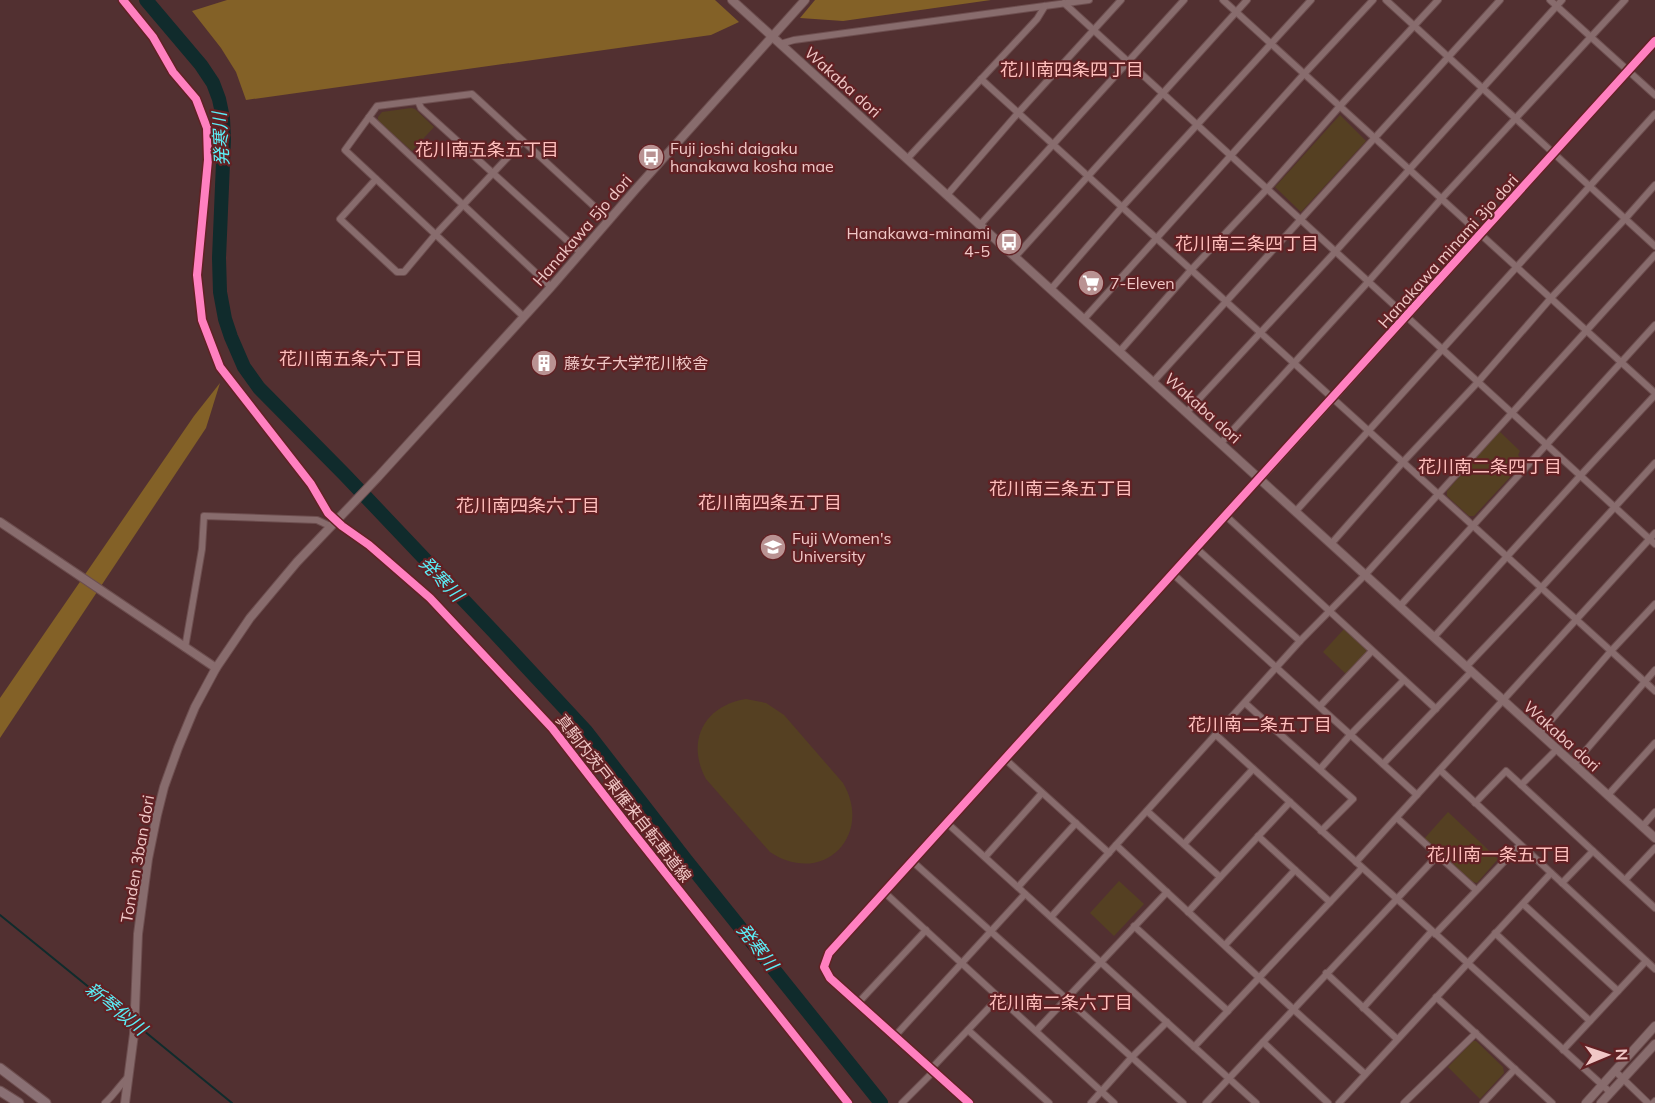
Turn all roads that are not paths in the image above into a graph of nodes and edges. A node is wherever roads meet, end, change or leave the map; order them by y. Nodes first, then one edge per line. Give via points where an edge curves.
1 (732, 0) edge
2 (805, 0) edge
3 (1089, 0) edge
4 (1120, 0) edge
5 (1184, 0) edge
6 (1222, 0) edge
7 (1248, 0) edge
8 (1311, 0) edge
9 (1373, 0) edge
10 (1386, 0) edge
11 (1438, 0) edge
12 (1500, 0) edge
13 (1550, 0) edge
14 (1562, 0) edge
15 (1625, 0) edge
16 (1064, 3) junction
17 (1045, 6) junction
18 (1557, 6) junction
19 (1236, 12) junction
20 (1414, 26) junction
21 (1093, 30) junction
22 (773, 37) junction
23 (1591, 37) junction
24 (1655, 42) edge
25 (780, 44) junction
26 (1272, 44) junction
27 (1448, 57) junction
28 (1128, 62) junction
29 (1629, 70) junction
30 (1304, 74) junction
31 (981, 79) junction
32 (1482, 88) junction
33 (1163, 94) junction
34 (1655, 95) edge
35 (418, 101) junction
36 (1340, 106) junction
37 (1018, 113) junction
38 (1655, 114) edge
39 (369, 117) junction
40 (1516, 119) junction
41 (1198, 126) junction
42 (1374, 138) junction
43 (523, 141) junction
44 (1053, 144) junction
45 (1554, 153) junction
46 (1231, 157) junction
47 (908, 159) junction
48 (1409, 169) junction
49 (494, 173) junction
50 (1089, 177) junction
51 (376, 179) junction
52 (1655, 185) edge
53 (1590, 186) junction
54 (1267, 189) junction
55 (947, 195) junction
56 (1442, 198) junction
57 (464, 206) junction
58 (1122, 207) junction
59 (1625, 219) junction
60 (609, 220) junction
61 (1300, 220) junction
62 (980, 225) junction
63 (1481, 234) junction
64 (435, 235) junction
65 (1156, 238) junction
66 (1655, 246) edge
67 (1335, 252) junction
68 (581, 253) junction
69 (1655, 255) edge
70 (1015, 257) junction
71 (1517, 267) junction
72 (1191, 270) junction
73 (1368, 282) junction
74 (551, 287) junction
75 (1052, 290) junction
76 (1551, 298) junction
77 (1226, 302) junction
78 (524, 317) junction
79 (1406, 317) junction
80 (1084, 319) junction
81 (1655, 325) edge
82 (1586, 330) junction
83 (1260, 332) junction
84 (1442, 350) junction
85 (1120, 351) junction
86 (1621, 362) junction
87 (1295, 364) junction
88 (1153, 381) junction
89 (1478, 382) junction
90 (1655, 394) edge
91 (1332, 398) junction
92 (1187, 412) junction
93 (1512, 413) junction
94 (1369, 431) junction
95 (1221, 443) junction
96 (1547, 445) junction
97 (1403, 462) junction
98 (1655, 463) edge
99 (1580, 476) junction
100 (1260, 478) junction
101 (1438, 494) junction
102 (1614, 506) junction
103 (1296, 511) junction
104 (1226, 516) junction
105 (0, 522) edge
106 (330, 526) junction
107 (1473, 526) junction
108 (1653, 539) edge
109 (1332, 544) junction
110 (1196, 548) junction
111 (1508, 557) junction
112 (1173, 574) junction
113 (1365, 574) junction
114 (1541, 588) junction
115 (1655, 604) edge
116 (1400, 606) junction
117 (1328, 611) junction
118 (1576, 620) junction
119 (1434, 637) junction
120 (1300, 641) junction
121 (185, 648) junction
122 (1372, 651) junction
123 (1611, 651) junction
124 (1277, 667) junction
125 (216, 668) junction
126 (1469, 670) junction
127 (1655, 670) edge
128 (1404, 680) junction
129 (1645, 681) junction
130 (1655, 691) edge
131 (1503, 702) junction
132 (1245, 703) junction
133 (1320, 706) junction
134 (1436, 709) junction
135 (1540, 733) junction
136 (1351, 734) junction
137 (1216, 735) junction
138 (1655, 743) edge
139 (1557, 749) junction
140 (1005, 759) junction
141 (1383, 764) junction
142 (1574, 764) junction
143 (1253, 769) junction
144 (1320, 770) junction
145 (1440, 770) junction
146 (1521, 786) junction
147 (1042, 793) junction
148 (1417, 795) junction
149 (1608, 795) junction
150 (1290, 802) junction
151 (1475, 803) junction
152 (1147, 811) junction
153 (1655, 812) edge
154 (1397, 818) junction
155 (947, 823) junction
156 (1076, 824) junction
157 (1642, 827) junction
158 (1321, 831) junction
159 (1258, 836) junction
160 (1655, 838) edge
161 (1184, 844) junction
162 (1116, 845) junction
163 (1520, 845) junction
164 (1655, 848) edge
165 (1593, 851) junction
166 (1109, 853) junction
167 (1437, 855) junction
168 (985, 857) junction
169 (912, 861) junction
170 (1359, 865) junction
171 (1295, 870) junction
172 (1551, 873) junction
173 (1220, 877) junction
174 (1625, 880) junction
175 (1562, 883) junction
176 (1018, 887) junction
177 (1476, 890) junction
178 (884, 892) junction
179 (1167, 892) junction
180 (1025, 894) junction
181 (1396, 898) junction
182 (1330, 902) junction
183 (1523, 904) junction
184 (1655, 908) edge
185 (1188, 912) junction
186 (1051, 917) junction
187 (1134, 926) junction
188 (926, 930) junction
189 (992, 932) junction
190 (1433, 932) junction
191 (1495, 933) junction
192 (1225, 945) junction
193 (1646, 961) junction
194 (1100, 963) junction
195 (1468, 963) junction
196 (962, 964) junction
197 (1655, 969) edge
198 (1326, 973) junction
199 (1260, 977) junction
200 (1618, 991) junction
201 (1437, 997) junction
202 (999, 998) junction
203 (1066, 999) junction
204 (858, 1003) junction
205 (1363, 1008) junction
206 (1293, 1009) junction
207 (1228, 1011) junction
208 (1590, 1021) junction
209 (1167, 1022) junction
210 (1655, 1026) edge
211 (968, 1030) junction
212 (1035, 1031) junction
213 (1476, 1033) junction
214 (895, 1036) junction
215 (1397, 1040) junction
216 (1263, 1042) junction
217 (1655, 1044) edge
218 (1194, 1047) junction
219 (1563, 1050) junction
220 (1132, 1057) junction
221 (0, 1068) edge
222 (1515, 1069) junction
223 (932, 1070) junction
224 (1615, 1071) junction
225 (1365, 1074) junction
226 (129, 1076) junction
227 (1228, 1078) junction
228 (1623, 1079) junction
229 (1602, 1085) junction
230 (0, 1091) edge
231 (1102, 1091) junction
232 (1610, 1092) junction
233 (903, 1102) edge
234 (19, 1103) edge
235 (46, 1103) edge
236 (105, 1103) edge
237 (125, 1103) edge
238 (969, 1103) edge
239 (1049, 1103) edge
240 (1091, 1103) edge
241 (1114, 1103) edge
242 (1183, 1103) edge
243 (1206, 1103) edge
244 (1256, 1103) edge
245 (1328, 1103) edge
246 (1339, 1103) edge
247 (1404, 1103) edge
248 (1483, 1103) edge
249 (1552, 1103) edge
250 (1586, 1103) edge
251 (1601, 1103) edge
252 (1648, 1103) edge

1 - 22 street, Wakaba dori
2 - 22 street, Hanakawa 5jo dori
3 - 16 street
4 - 21 street
5 - 28 street
6 - 19 street
7 - 19 street
8 - 26 street
9 - 30 street
10 - 20 street
11 - 20 street
12 - 27 street
13 - 18 street
14 - 18 street
15 - 23 street
16 - 17 street
16 - 21 street
17 - 25 street
17 - 31 street
18 - 23 street
18 - 32 street
19 - 26 street
19 - 33 street
20 - 27 street
20 - 36 street
21 - 28 street
21 - 37 street
22 - 25 street, Wakaba dori
22 - 60 street, Hanakawa 5jo dori
23 - 29 street
23 - 40 street
24 - 29 street, Hanakawa minami 3jo dori
25 - 47 street, Wakaba dori
26 - 30 street
26 - 41 street
27 - 32 street
27 - 42 street
28 - 33 street
28 - 44 street
29 - 34 street
29 - 45 street, Hanakawa minami 3jo dori
30 - 36 street
30 - 46 street
31 - 37 street
31 - 47 street
32 - 40 street
32 - 48 street
33 - 41 street
33 - 50 street
35 - 39 street via 377,106
35 - 43 street via 472,94
35 - 49 street via 421,108
36 - 42 street
36 - 54 street
37 - 44 street
37 - 55 street
38 - 53 street
39 - 51 street via 345,150
39 - 57 street
40 - 45 street
40 - 56 street
41 - 46 street
41 - 58 street
42 - 48 street
42 - 61 street
43 - 49 street
43 - 60 street
44 - 50 street
44 - 62 street
45 - 53 street
45 - 63 street, Hanakawa minami 3jo dori
46 - 54 street
46 - 65 street
47 - 55 street, Wakaba dori
48 - 56 street
48 - 67 street
49 - 57 street
49 - 68 street
50 - 58 street
50 - 70 street
51 - 64 street
51 - 64 street via 340,219 397,272 404,272
52 - 59 street
53 - 59 street
53 - 71 street
54 - 61 street
54 - 72 street
55 - 62 street, Wakaba dori
56 - 63 street
56 - 73 street
57 - 64 street
57 - 74 street
58 - 65 street
58 - 75 street
59 - 66 street
59 - 76 street
60 - 68 street, Hanakawa 5jo dori
61 - 67 street
61 - 77 street
62 - 70 street, Wakaba dori
63 - 71 street
63 - 79 street, Hanakawa minami 3jo dori
64 - 78 street
65 - 72 street
65 - 80 street
67 - 73 street
67 - 83 street
68 - 74 street, Hanakawa 5jo dori
69 - 82 street
70 - 75 street, Wakaba dori
71 - 76 street
71 - 84 street
72 - 77 street
72 - 85 street
73 - 79 street
73 - 87 street
74 - 78 street, Hanakawa 5jo dori
75 - 80 street, Wakaba dori
76 - 82 street
76 - 89 street
77 - 83 street
77 - 88 street
78 - 106 street, Hanakawa 5jo dori
79 - 84 street
79 - 91 street, Hanakawa minami 3jo dori
80 - 85 street, Wakaba dori
81 - 86 street
82 - 86 street
82 - 93 street
83 - 87 street
83 - 92 street
84 - 89 street
84 - 94 street
85 - 88 street, Wakaba dori
86 - 90 street
86 - 96 street
87 - 91 street
87 - 95 street
88 - 92 street, Wakaba dori
89 - 93 street
89 - 97 street
90 - 99 street
91 - 94 street
91 - 100 street, Hanakawa minami 3jo dori
92 - 95 street, Wakaba dori
93 - 96 street
93 - 101 street
94 - 97 street
94 - 103 street
95 - 100 street, Wakaba dori
96 - 99 street
96 - 107 street
97 - 101 street
97 - 109 street
98 - 102 street
99 - 102 street
99 - 111 street
100 - 103 street, Wakaba dori
100 - 104 street
101 - 107 street
101 - 113 street
102 - 108 street
102 - 114 street
103 - 109 street, Wakaba dori
104 - 110 street
104 - 117 street
105 - 121 street
106 - 121 street via 317,520 204,516
106 - 125 street, Tonden 3ban dori via 250,618
107 - 111 street
107 - 116 street
108 - 118 street
109 - 113 street, Wakaba dori
110 - 112 street
110 - 120 street
111 - 114 street
111 - 119 street
112 - 124 street
112 - 140 street
113 - 116 street, Wakaba dori
113 - 117 street
114 - 118 street
114 - 126 street
115 - 123 street
116 - 119 street, Wakaba dori
117 - 120 street
117 - 122 street
118 - 123 street
118 - 131 street
119 - 126 street, Wakaba dori
120 - 124 street
121 - 125 street
122 - 128 street
122 - 133 street
123 - 129 street
123 - 135 street
124 - 132 street
124 - 133 street
125 - 226 street, Tonden 3ban dori via 188,724 157,815 138,934
126 - 131 street, Wakaba dori
126 - 134 street
127 - 129 street
128 - 134 street
128 - 136 street
129 - 130 street
129 - 142 street
131 - 135 street, Wakaba dori
131 - 145 street
132 - 137 street
132 - 144 street
133 - 136 street
134 - 141 street
135 - 139 street, Wakaba dori
136 - 141 street
136 - 144 street
137 - 143 street
137 - 152 street
138 - 149 street
139 - 142 street, Wakaba dori
139 - 146 street
140 - 147 street
140 - 155 street
141 - 148 street
142 - 149 street, Wakaba dori
143 - 150 street
143 - 161 street
144 - 158 street via 1353,799
145 - 148 street
145 - 151 street
146 - 151 street via 1506,771
146 - 165 street
147 - 156 street
147 - 168 street
148 - 154 street
149 - 157 street, Wakaba dori
150 - 158 street
150 - 159 street
151 - 163 street
152 - 161 street
152 - 162 street
153 - 157 street
154 - 167 street
154 - 170 street
155 - 168 street
155 - 169 street
156 - 166 street
156 - 176 street
157 - 160 street, Wakaba dori
158 - 170 street
159 - 171 street
159 - 173 street
161 - 173 street
162 - 166 street
162 - 179 street
163 - 172 street
163 - 177 street
164 - 174 street
165 - 174 street
165 - 175 street
166 - 186 street
167 - 177 street
167 - 181 street
168 - 176 street
169 - 178 street
169 - 189 street
170 - 181 street
170 - 182 street
171 - 182 street
171 - 192 street
172 - 175 street
172 - 183 street
173 - 185 street
174 - 184 street
175 - 193 street
176 - 180 street
177 - 190 street
178 - 188 street
178 - 204 street via 829,953 824,967 830,978
179 - 185 street
179 - 187 street
180 - 186 street
180 - 189 street
181 - 190 street
181 - 198 street
182 - 199 street
183 - 191 street
183 - 200 street
185 - 192 street
186 - 194 street
187 - 194 street
187 - 207 street
188 - 196 street
188 - 204 street
189 - 196 street
189 - 203 street
190 - 195 street
190 - 205 street
191 - 195 street
191 - 208 street
192 - 199 street
193 - 197 street
193 - 200 street
194 - 203 street
194 - 209 street
195 - 201 street
195 - 219 street
196 - 202 street
196 - 214 street
198 - 205 street
198 - 206 street
199 - 206 street
199 - 207 street
200 - 208 street
201 - 213 street
201 - 215 street
202 - 211 street
202 - 212 street
203 - 212 street
203 - 220 street
204 - 214 street
205 - 215 street
206 - 216 street
206 - 225 street
207 - 218 street
208 - 219 street
209 - 218 street
209 - 220 street
210 - 224 street
211 - 223 street
211 - 239 street
212 - 231 street
213 - 222 street
213 - 247 street
214 - 223 street
215 - 225 street
216 - 227 street
216 - 245 street
217 - 228 street
218 - 227 street
219 - 229 street
220 - 231 street
220 - 242 street
221 - 235 main road
222 - 248 street
222 - 249 street
223 - 233 street
223 - 238 street
224 - 228 street
224 - 229 street
225 - 246 street
226 - 236 street
226 - 237 street, Tonden 3ban dori
227 - 243 street
227 - 244 street
228 - 232 street
228 - 252 street
229 - 232 street
229 - 250 street
230 - 234 main road
231 - 240 street
231 - 241 street
232 - 251 street

